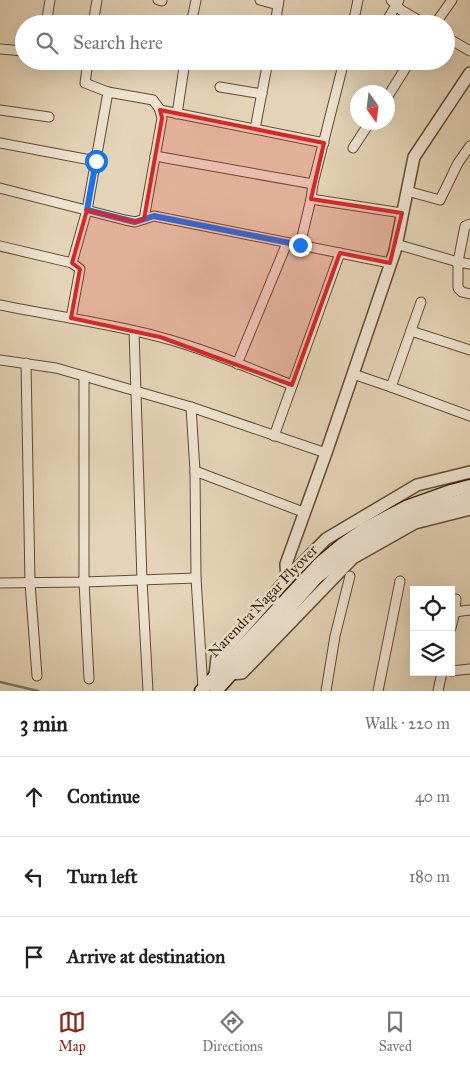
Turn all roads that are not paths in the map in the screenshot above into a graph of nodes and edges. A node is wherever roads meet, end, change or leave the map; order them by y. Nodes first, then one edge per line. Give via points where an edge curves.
1 (50, 0) edge
2 (97, 0) edge
3 (196, 0) edge
4 (260, 0) edge
5 (358, 0) edge
6 (452, 0) edge
7 (395, 1) edge
8 (279, 2) edge
9 (48, 15) edge
10 (94, 15) edge
11 (193, 15) edge
12 (277, 15) edge
13 (355, 15) edge
14 (389, 15) edge
15 (410, 15) edge
16 (442, 15) edge
17 (455, 41) edge
18 (0, 49) edge
19 (15, 50) edge
20 (470, 50) edge
21 (87, 70) edge
22 (183, 70) edge
23 (266, 70) edge
24 (342, 70) edge
25 (404, 70) edge
26 (470, 72) edge
27 (395, 85) edge
28 (220, 87) dead end
29 (108, 92) junction
30 (262, 94) junction
31 (0, 110) edge
32 (160, 110) junction
33 (176, 114) junction
34 (49, 117) dead end
35 (255, 129) junction
36 (365, 130) edge
37 (0, 143) edge
38 (324, 143) junction
39 (470, 146) edge
40 (353, 148) dead end
41 (155, 156) junction
42 (96, 161) junction
43 (313, 184) junction
44 (0, 188) edge
45 (407, 191) junction
46 (311, 199) junction
47 (87, 210) junction
48 (402, 213) junction
49 (144, 219) junction
50 (470, 224) edge
51 (287, 243) junction
52 (396, 244) junction
53 (300, 245) junction
54 (0, 246) edge
55 (340, 253) junction
56 (458, 262) junction
57 (72, 263) junction
58 (390, 263) junction
59 (470, 264) edge
60 (470, 294) edge
61 (421, 302) dead end
62 (0, 305) edge
63 (71, 318) junction
64 (134, 331) junction
65 (411, 331) junction
66 (470, 350) edge
67 (0, 360) edge
68 (26, 364) junction
69 (237, 364) junction
70 (353, 374) junction
71 (84, 376) junction
72 (292, 385) junction
73 (391, 387) junction
74 (136, 391) junction
75 (191, 407) junction
76 (470, 416) edge
77 (274, 436) junction
78 (326, 453) junction
79 (195, 471) junction
80 (470, 472) edge
81 (470, 486) edge
82 (470, 498) edge
83 (470, 509) edge
84 (304, 512) junction
85 (350, 576) dead end
86 (196, 578) junction
87 (287, 579) junction
88 (142, 580) junction
89 (400, 581) dead end
90 (84, 582) junction
91 (0, 583) edge
92 (30, 583) junction
93 (456, 598) dead end
94 (470, 610) edge
95 (455, 612) joint
96 (230, 668) junction
97 (470, 669) edge
98 (455, 671) edge
99 (215, 675) junction
100 (37, 676) dead end
101 (442, 676) edge
102 (89, 680) dead end
103 (202, 690) edge
104 (148, 691) edge
105 (216, 691) edge
106 (326, 691) edge
107 (378, 691) edge
108 (438, 691) edge

1 - 9 street
2 - 10 street
3 - 11 street
4 - 8 street
5 - 13 street
6 - 16 street
7 - 14 street
7 - 15 street
8 - 12 street
17 - 20 street
18 - 19 street
21 - 29 street via 85,83
22 - 33 street
23 - 30 street
24 - 38 street
25 - 27 street
26 - 45 street via 414,157
28 - 30 street
29 - 32 street via 153,100
29 - 42 street
30 - 35 street
31 - 34 street
32 - 33 street
32 - 41 street via 162,118
33 - 35 street
35 - 38 street
36 - 40 street
37 - 42 street
38 - 43 street
39 - 45 street via 440,200
41 - 43 street
41 - 49 street
42 - 47 street
43 - 46 street
44 - 47 street
45 - 48 street
46 - 48 street
46 - 53 street
47 - 49 street via 135,222
47 - 57 street
48 - 52 street
49 - 51 street via 154,216
50 - 56 street via 465,226
51 - 53 street
51 - 69 street
52 - 56 street
52 - 58 street
53 - 55 street
54 - 57 street
55 - 58 street
55 - 72 street
56 - 59 street
56 - 60 street via 458,288
57 - 63 street via 80,269
58 - 70 street
61 - 65 street
62 - 63 street
63 - 64 street
64 - 69 street
64 - 74 street
65 - 66 street
65 - 73 street
67 - 68 street
68 - 71 street
68 - 92 street
69 - 72 street
70 - 73 street
70 - 78 street
71 - 74 street
71 - 90 street
72 - 77 street
73 - 76 street
74 - 75 street
74 - 88 street
75 - 77 street
75 - 79 street
77 - 78 street
78 - 84 street
79 - 84 street
79 - 86 street
80 - 87 street via 417,485 366,514 326,539
81 - 96 main road, Narendra Nagar Flyover via 406,507 343,544 320,563
82 - 96 main road, Narendra Nagar Flyover via 414,515 355,548 317,577
83 - 96 street via 416,523 353,558 242,673
84 - 87 street via 286,564
85 - 106 street
86 - 88 street
86 - 103 street
87 - 99 street via 217,658
88 - 90 street
88 - 104 street
89 - 107 street
90 - 92 street
90 - 102 street
91 - 92 street
92 - 100 street
93 - 95 street
94 - 95 street
96 - 99 main road, Narendra Nagar Flyover
96 - 105 main road
97 - 98 street
99 - 103 main road, Narendra Nagar Flyover
101 - 108 street

